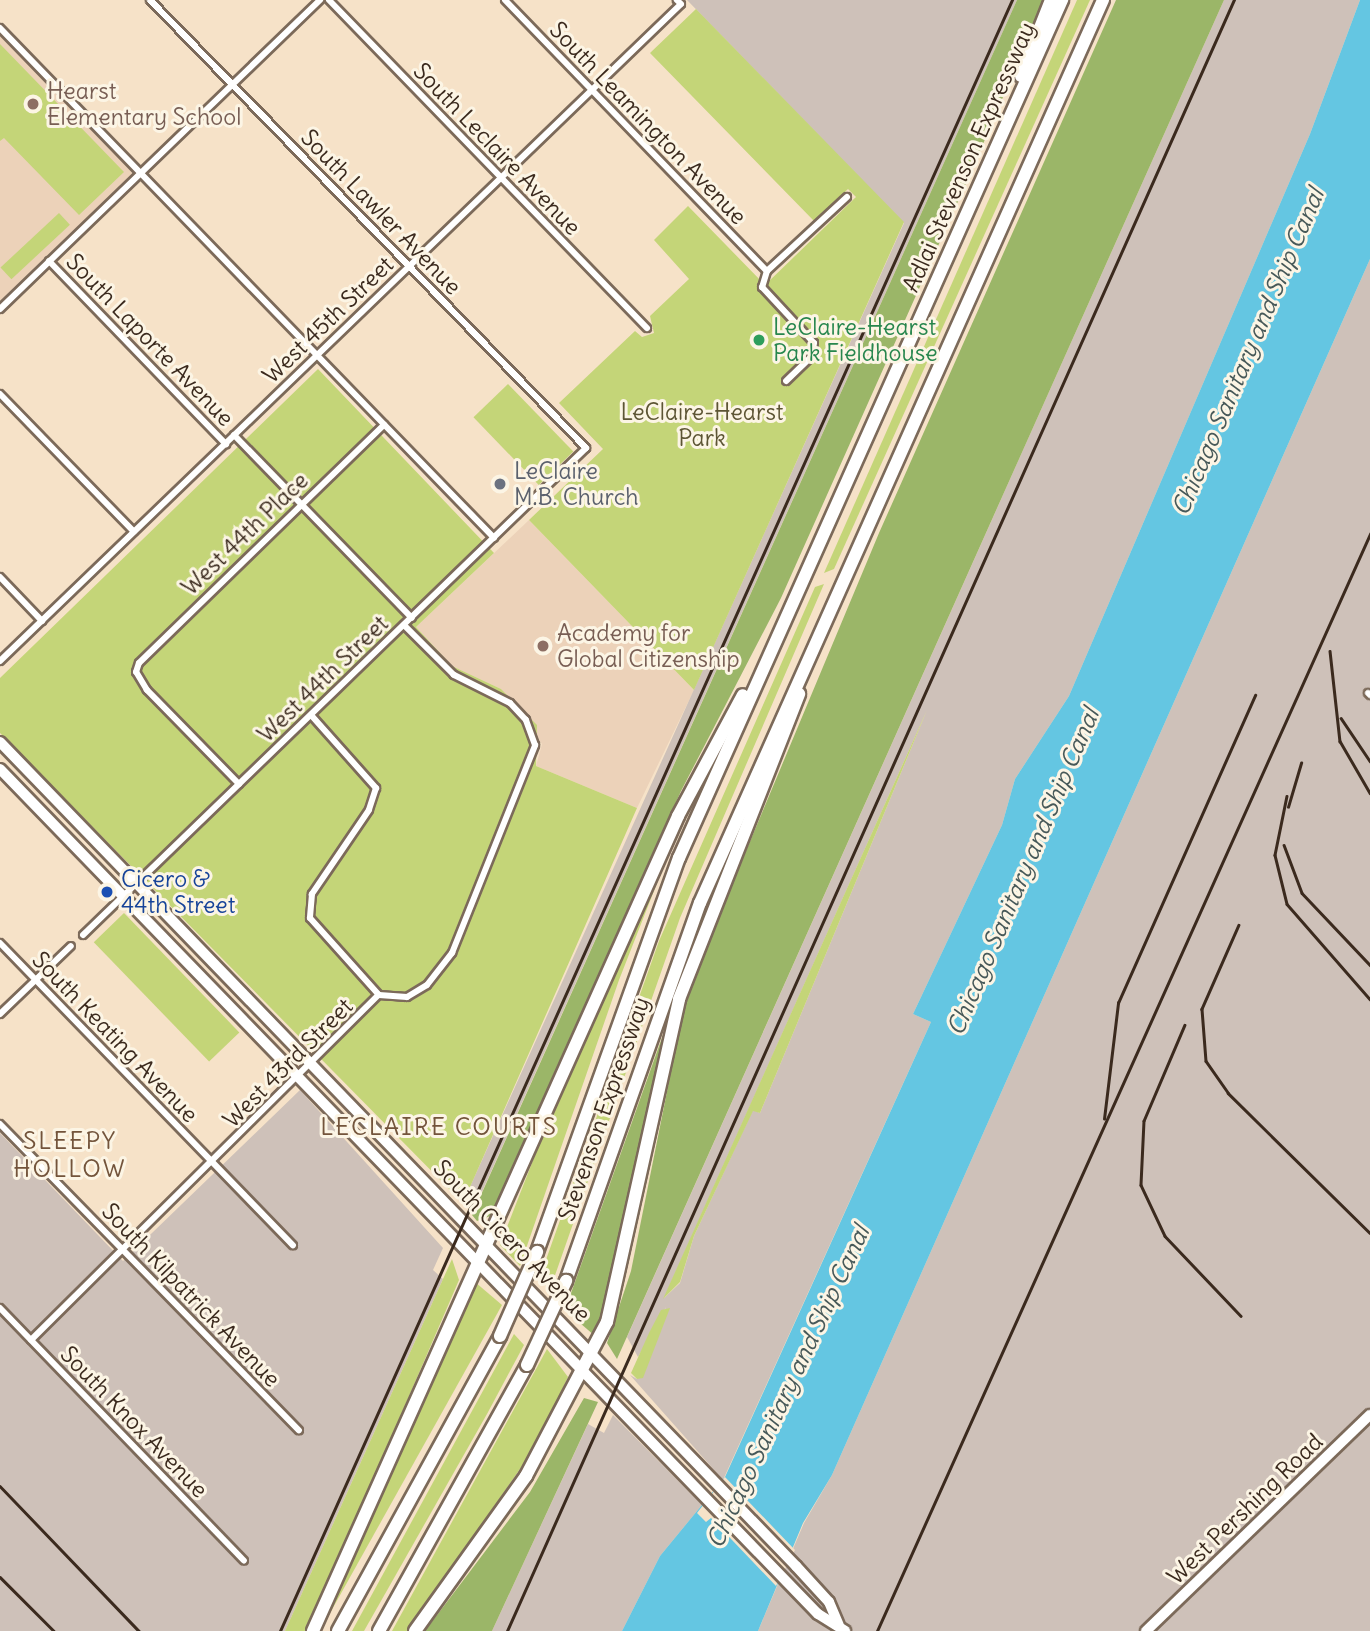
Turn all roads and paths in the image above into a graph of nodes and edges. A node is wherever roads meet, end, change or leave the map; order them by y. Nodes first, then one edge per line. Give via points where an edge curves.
1 (150, 0) edge
2 (320, 0) edge
3 (329, 0) edge
4 (505, 0) edge
5 (1051, 0) edge
6 (1062, 0) edge
7 (1104, 0) edge
8 (679, 2) edge
9 (0, 28) edge
10 (232, 85) junction
11 (592, 91) junction
12 (1000, 139) junction
13 (141, 173) junction
14 (500, 179) junction
15 (847, 197) dead end
16 (49, 261) junction
17 (409, 266) junction
18 (767, 271) junction
19 (0, 309) edge
20 (645, 325) dead end
21 (317, 355) junction
22 (786, 381) dead end
23 (0, 394) edge
24 (384, 425) junction
25 (234, 435) junction
26 (226, 444) junction
27 (586, 448) joint
28 (301, 504) junction
29 (134, 532) junction
30 (494, 538) junction
31 (0, 577) edge
32 (412, 618) junction
33 (42, 621) junction
34 (404, 625) junction
35 (776, 637) junction
36 (814, 643) junction
37 (0, 661) edge
38 (311, 715) junction
39 (0, 743) edge
40 (0, 769) edge
41 (239, 784) junction
42 (137, 883) junction
43 (124, 896) junction
44 (83, 935) dead end
45 (0, 943) edge
46 (71, 946) dead end
47 (36, 980) junction
48 (379, 995) junction
49 (0, 1014) edge
50 (314, 1064) junction
51 (300, 1077) junction
52 (0, 1124) edge
53 (212, 1162) junction
54 (293, 1245) dead end
55 (486, 1245) junction
56 (122, 1250) junction
57 (477, 1265) junction
58 (0, 1308) edge
59 (31, 1340) junction
60 (593, 1356) junction
61 (583, 1374) junction
62 (1370, 1415) edge
63 (299, 1430) dead end
64 (244, 1561) dead end
65 (842, 1628) edge
66 (313, 1631) edge
67 (338, 1631) edge
68 (379, 1631) edge
69 (415, 1631) edge
70 (1146, 1631) edge

1 - 10 street, South Lawler Avenue
2 - 10 street
3 - 14 street, South Leclaire Avenue
4 - 11 street, South Leamington Avenue
5 - 12 highway
6 - 12 highway, Adlai Stevenson Expressway
7 - 36 highway, Stevenson Expressway
8 - 11 street, West 45th Street
9 - 13 street
10 - 13 street
10 - 17 street, South Lawler Avenue
11 - 14 street, West 45th Street
11 - 18 street, South Leamington Avenue
12 - 35 highway, Adlai Stevenson Expressway
13 - 16 street
13 - 21 street
14 - 17 street, West 45th Street
14 - 20 street, South Leclaire Avenue
15 - 18 street
16 - 19 street
16 - 26 street, South Laporte Avenue
17 - 21 street, West 45th Street
17 - 27 street, South Lawler Avenue
18 - 22 street via 762,287 814,343 812,356
21 - 24 street
21 - 25 street, West 45th Street
23 - 29 street
24 - 28 street, West 44th Place
24 - 30 street
25 - 26 street, West 45th Street
25 - 28 street, South Laporte Avenue
26 - 29 street, West 45th Street
27 - 30 street, West 44th Street
28 - 32 street, South Laporte Avenue
28 - 41 street, West 44th Place via 136,672
29 - 33 street, West 45th Street
30 - 32 street, West 44th Street
31 - 33 street
32 - 34 street, West 44th Street
33 - 37 street, West 45th Street
34 - 38 street, West 44th Street
34 - 48 street, West 43rd Street via 447,670 518,712 534,736 534,753 445,964 417,993
35 - 55 highway via 678,816
35 - 67 highway, Stevenson Expressway, bridge via 654,919 537,1252 500,1336
36 - 60 highway via 792,715 679,999 625,1264
36 - 68 highway, Stevenson Expressway, bridge via 672,975 566,1281 527,1365
38 - 41 street, West 44th Street
38 - 48 street via 376,788 369,810 312,894 310,918
39 - 42 main road, South Cicero Avenue
40 - 43 main road, South Cicero Avenue
41 - 42 street, West 44th Street
42 - 43 street, West 44th Street
42 - 50 main road, South Cicero Avenue
43 - 44 street, West 44th Street
43 - 51 main road, South Cicero Avenue
45 - 47 street, South Keating Avenue
46 - 47 street
47 - 49 street
47 - 53 street, South Keating Avenue
48 - 50 street, West 43rd Street
50 - 51 street, West 43rd Street
50 - 55 main road, South Cicero Avenue
51 - 53 street, West 43rd Street
51 - 57 main road, South Cicero Avenue
52 - 56 street, South Kilpatrick Avenue
53 - 54 street, South Keating Avenue
53 - 56 street, West 43rd Street
55 - 57 highway
55 - 60 main road, South Cicero Avenue
56 - 59 street, West 43rd Street
56 - 63 street, South Kilpatrick Avenue
57 - 61 main road, South Cicero Avenue
57 - 66 highway
58 - 59 street, South Knox Avenue
59 - 64 street, South Knox Avenue
60 - 61 highway
60 - 65 main road, South Cicero Avenue via 830,1602
61 - 65 main road, South Cicero Avenue via 818,1614
61 - 69 highway via 504,1510
62 - 70 main road, West Pershing Road

